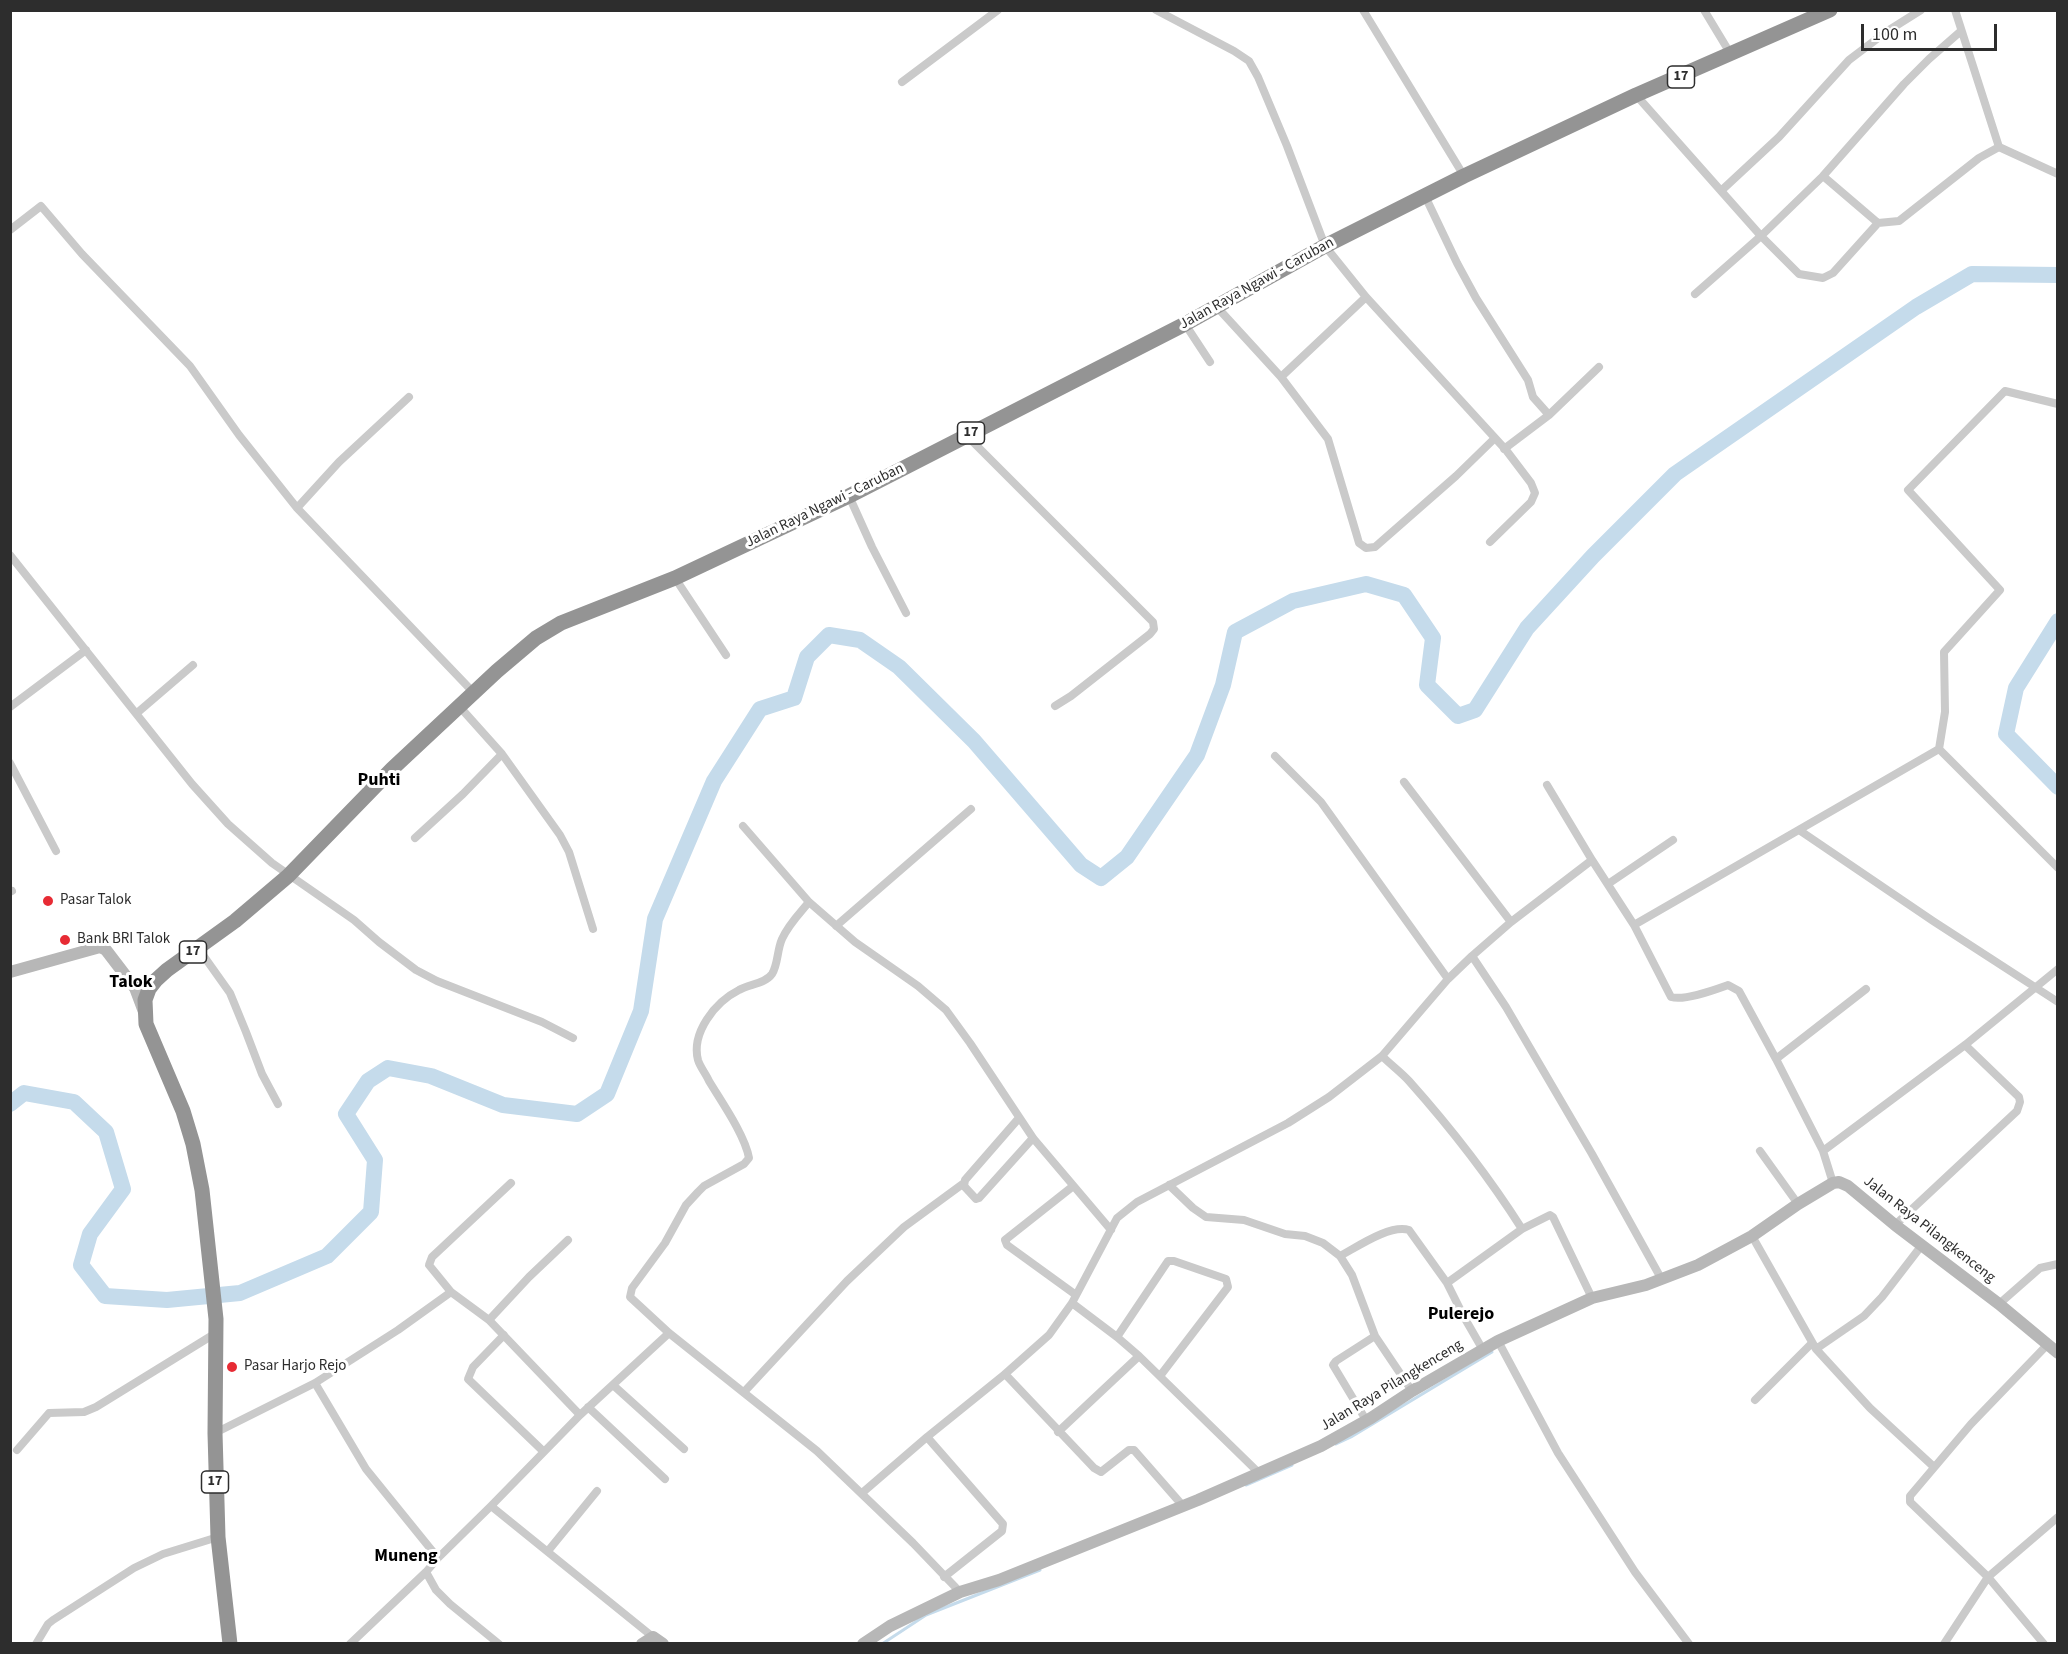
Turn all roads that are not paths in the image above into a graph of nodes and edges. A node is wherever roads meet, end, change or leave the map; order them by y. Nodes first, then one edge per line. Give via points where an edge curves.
1 (998, 10) edge
2 (1156, 10) edge
3 (1363, 10) edge
4 (1704, 10) edge
5 (1830, 10) edge
6 (1920, 10) edge
7 (1955, 10) edge
8 (1962, 31) junction
9 (1730, 53) junction
10 (902, 82) dead end
11 (1636, 95) junction
12 (1999, 147) junction
13 (2058, 174) edge
14 (1464, 176) junction
15 (1823, 176) junction
16 (1722, 190) junction
17 (1425, 196) junction
18 (1878, 224) junction
19 (10, 230) edge
20 (1761, 236) junction
21 (1325, 246) junction
22 (1695, 294) dead end
23 (1366, 297) junction
24 (1216, 306) junction
25 (1185, 324) junction
26 (1210, 362) dead end
27 (1599, 367) dead end
28 (1281, 377) junction
29 (409, 397) dead end
30 (2058, 404) edge
31 (1550, 415) junction
32 (967, 436) junction
33 (1495, 438) junction
34 (1504, 449) junction
35 (849, 496) junction
36 (297, 508) junction
37 (1490, 542) dead end
38 (10, 555) edge
39 (675, 578) junction
40 (906, 613) dead end
41 (86, 651) junction
42 (726, 655) dead end
43 (194, 665) dead end
44 (474, 693) junction
45 (459, 706) junction
46 (1055, 706) dead end
47 (10, 707) edge
48 (136, 713) junction
49 (1939, 749) junction
50 (502, 754) junction
51 (1275, 756) dead end
52 (10, 763) edge
53 (1404, 782) dead end
54 (1547, 785) dead end
55 (971, 809) dead end
56 (743, 826) dead end
57 (1799, 830) junction
58 (415, 838) dead end
59 (1673, 840) dead end
60 (56, 851) dead end
61 (1592, 860) junction
62 (2058, 868) edge
63 (288, 876) junction
64 (1608, 884) junction
65 (809, 902) junction
66 (1511, 922) junction
67 (1634, 925) junction
68 (836, 926) junction
69 (593, 929) dead end
70 (198, 948) junction
71 (1473, 956) junction
72 (2058, 969) edge
73 (10, 972) edge
74 (1448, 979) junction
75 (155, 982) junction
76 (131, 983) junction
77 (2036, 987) junction
78 (1866, 989) dead end
79 (2058, 1002) edge
80 (146, 1016) junction
81 (573, 1038) dead end
82 (1965, 1045) junction
83 (1382, 1056) junction
84 (1776, 1059) junction
85 (278, 1104) dead end
86 (1019, 1118) junction
87 (1033, 1138) junction
88 (1760, 1151) dead end
89 (1822, 1151) junction
90 (511, 1183) dead end
91 (964, 1183) junction
92 (1833, 1183) junction
93 (1169, 1185) junction
94 (1072, 1187) junction
95 (1798, 1204) junction
96 (1895, 1225) junction
97 (1522, 1229) junction
98 (1111, 1230) junction
99 (1752, 1236) junction
100 (568, 1240) dead end
101 (1922, 1245) junction
102 (1340, 1256) junction
103 (2058, 1264) edge
104 (1662, 1280) junction
105 (1447, 1283) junction
106 (451, 1292) junction
107 (1592, 1298) junction
108 (1074, 1299) junction
109 (1999, 1304) junction
110 (489, 1320) junction
111 (216, 1326) junction
112 (669, 1333) junction
113 (504, 1335) junction
114 (1117, 1336) junction
115 (1375, 1336) junction
116 (1498, 1341) junction
117 (1814, 1346) junction
118 (2053, 1349) edge
119 (1483, 1350) junction
120 (1139, 1356) junction
121 (1005, 1374) junction
122 (1160, 1376) junction
123 (315, 1383) junction
124 (613, 1385) junction
125 (1412, 1390) junction
126 (744, 1392) junction
127 (1755, 1400) dead end
128 (588, 1407) junction
129 (580, 1415) junction
130 (1366, 1420) junction
131 (1058, 1432) junction
132 (215, 1433) junction
133 (927, 1437) junction
134 (684, 1449) dead end
135 (17, 1450) dead end
136 (543, 1451) junction
137 (1934, 1467) junction
138 (1260, 1474) junction
139 (665, 1479) dead end
140 (597, 1491) dead end
141 (862, 1493) junction
142 (491, 1506) junction
143 (1183, 1506) junction
144 (2058, 1517) edge
145 (218, 1537) junction
146 (548, 1551) junction
147 (438, 1558) junction
148 (426, 1572) junction
149 (944, 1577) junction
150 (1988, 1577) junction
151 (960, 1592) junction
152 (653, 1641) edge
153 (36, 1644) edge
154 (230, 1644) edge
155 (350, 1644) edge
156 (499, 1644) edge
157 (863, 1644) edge
158 (1689, 1644) edge
159 (1944, 1644) edge
160 (2044, 1644) edge

1 - 10 street
2 - 21 street via 1249,61 1273,111
3 - 14 street
4 - 9 street
5 - 9 highway, Jalan Raya Ngawi - Caruban / 17
6 - 16 street via 1849,60 1779,137
7 - 8 street
8 - 12 street
8 - 15 street via 1904,84
9 - 11 highway, Jalan Raya Ngawi - Caruban / 17
11 - 14 highway, Jalan Raya Ngawi - Caruban / 17
11 - 16 street
12 - 13 street
12 - 18 street via 1979,158 1899,221
14 - 17 highway, Jalan Raya Ngawi - Caruban / 17
15 - 18 street
15 - 20 street
16 - 20 street
17 - 21 highway, Jalan Raya Ngawi - Caruban / 17
17 - 31 street via 1476,298 1528,380 1533,397
18 - 20 street via 1833,273 1823,278 1799,274
19 - 36 street via 41,206 189,366
20 - 22 street
21 - 23 street
21 - 24 highway, Jalan Raya Ngawi - Caruban / 17
23 - 28 street
23 - 33 street
24 - 25 highway, Jalan Raya Ngawi - Caruban / 17
24 - 28 street
25 - 26 street
25 - 32 highway, Jalan Raya Ngawi - Caruban / 17
27 - 31 street
28 - 33 street via 1328,439 1359,543 1366,548 1375,547
29 - 36 street via 339,462
30 - 49 street via 2005,392 1908,490 2000,591 1944,652 1945,712
31 - 34 street
32 - 35 highway, Jalan Raya Ngawi - Caruban / 17
32 - 46 street via 1153,622 1150,634
33 - 34 street
34 - 37 street via 1535,493 1531,502
35 - 39 highway, Jalan Raya Ngawi - Caruban / 17
35 - 40 street
36 - 44 street
38 - 41 street
39 - 42 street
39 - 44 highway, Jalan Raya Ngawi - Caruban / 17 via 561,622
41 - 47 street
41 - 48 street
43 - 48 street
44 - 45 highway, Jalan Raya Ngawi - Caruban / 17
45 - 50 street
45 - 63 highway, Jalan Raya Ngawi - Caruban / 17
48 - 63 street via 210,804
49 - 57 street
49 - 62 street
50 - 58 street
50 - 69 street via 560,835
51 - 74 street via 1321,802
52 - 60 street
53 - 66 street
54 - 61 street
55 - 68 street
56 - 65 street
57 - 67 street
57 - 77 street
59 - 64 street
61 - 64 street
61 - 66 street
63 - 70 highway, Jalan Raya Ngawi - Caruban / 17
63 - 81 street via 354,920 416,970
64 - 67 street
65 - 68 street
65 - 112 street via 783,938 768,979 739,989 726,999 713,1012 696,1044 699,1062 749,1158 704,1186 686,1205 665,1244 629,1293 632,1301
66 - 71 street
67 - 84 street via 1671,997 1734,987
68 - 86 street via 946,1010
70 - 75 highway, Jalan Raya Ngawi - Caruban / 17
70 - 85 street via 230,993
71 - 74 street
71 - 104 street via 1592,1154
72 - 77 street
73 - 76 main road via 100,947
74 - 83 street
75 - 76 main road
75 - 80 highway, 17 via 145,1000
76 - 80 main road
77 - 79 street
77 - 82 street
78 - 84 street
80 - 111 highway, 17 via 193,1144 202,1190
82 - 89 street
82 - 96 street via 2019,1097 2020,1106
83 - 93 street via 1288,1123
83 - 97 street via 1410,1082 1450,1131
84 - 89 street
86 - 87 street
86 - 91 street
87 - 91 street via 979,1198
87 - 94 street
88 - 95 street
89 - 92 street
90 - 106 street via 432,1257 431,1270
91 - 126 street via 904,1227 847,1281
92 - 95 main road, Jalan Raya Pilangkenceng
92 - 96 main road, Jalan Raya Pilangkenceng via 1848,1186
93 - 98 street via 1125,1210
93 - 102 street via 1206,1217 1244,1220 1285,1234 1305,1236
94 - 98 street
94 - 108 street via 1005,1240
95 - 99 main road, Jalan Raya Pilangkenceng
96 - 101 main road, Jalan Raya Pilangkenceng
97 - 105 street
97 - 107 street via 1553,1217
98 - 108 street
99 - 104 main road, Jalan Raya Pilangkenceng
99 - 117 street
100 - 110 street
101 - 109 main road, Jalan Raya Pilangkenceng
101 - 117 street via 1863,1316 1842,1333
102 - 105 street via 1402,1228 1419,1242
102 - 115 street via 1352,1275
103 - 109 street via 2040,1268
104 - 107 main road, Jalan Raya Pilangkenceng
105 - 119 street
106 - 110 street
106 - 123 street
107 - 116 main road, Jalan Raya Pilangkenceng
108 - 114 street
108 - 121 street via 1049,1335
109 - 118 main road, Jalan Raya Pilangkenceng
110 - 113 street
111 - 132 highway, 17
111 - 135 street via 96,1407 84,1412 49,1413
112 - 124 street
112 - 126 street
113 - 129 street
113 - 136 street via 473,1367 468,1379
114 - 120 street
114 - 122 street via 1168,1261 1226,1279 1228,1287
115 - 125 street
115 - 130 street via 1334,1365
116 - 119 main road, Jalan Raya Pilangkenceng
116 - 158 street via 1558,1453 1635,1572
117 - 127 street
117 - 137 street via 1870,1408
118 - 137 street via 1971,1424
119 - 125 main road, Jalan Raya Pilangkenceng
120 - 122 street
120 - 131 street
121 - 131 street
121 - 133 street
122 - 138 street
123 - 132 street
123 - 147 street via 366,1469
124 - 128 street
124 - 134 street
125 - 130 main road, Jalan Raya Pilangkenceng
126 - 141 street via 818,1451
128 - 129 street
128 - 139 street
129 - 136 street
130 - 138 main road, Jalan Raya Pilangkenceng
131 - 143 street via 1099,1471 1134,1450
132 - 145 highway, 17
133 - 141 street
133 - 149 street via 1003,1524 999,1534
136 - 142 street
137 - 150 street via 1910,1496 1910,1502
138 - 143 main road, Jalan Raya Pilangkenceng
140 - 146 street
141 - 149 street
142 - 146 street
142 - 147 street
143 - 151 main road, Jalan Raya Pilangkenceng
144 - 150 street
145 - 153 street via 134,1568 53,1620
145 - 154 highway, 17
146 - 152 street
147 - 148 street
148 - 155 street
148 - 156 street via 450,1604
149 - 151 street
150 - 159 street
150 - 160 street
151 - 157 main road, Jalan Raya Pilangkenceng via 890,1626

